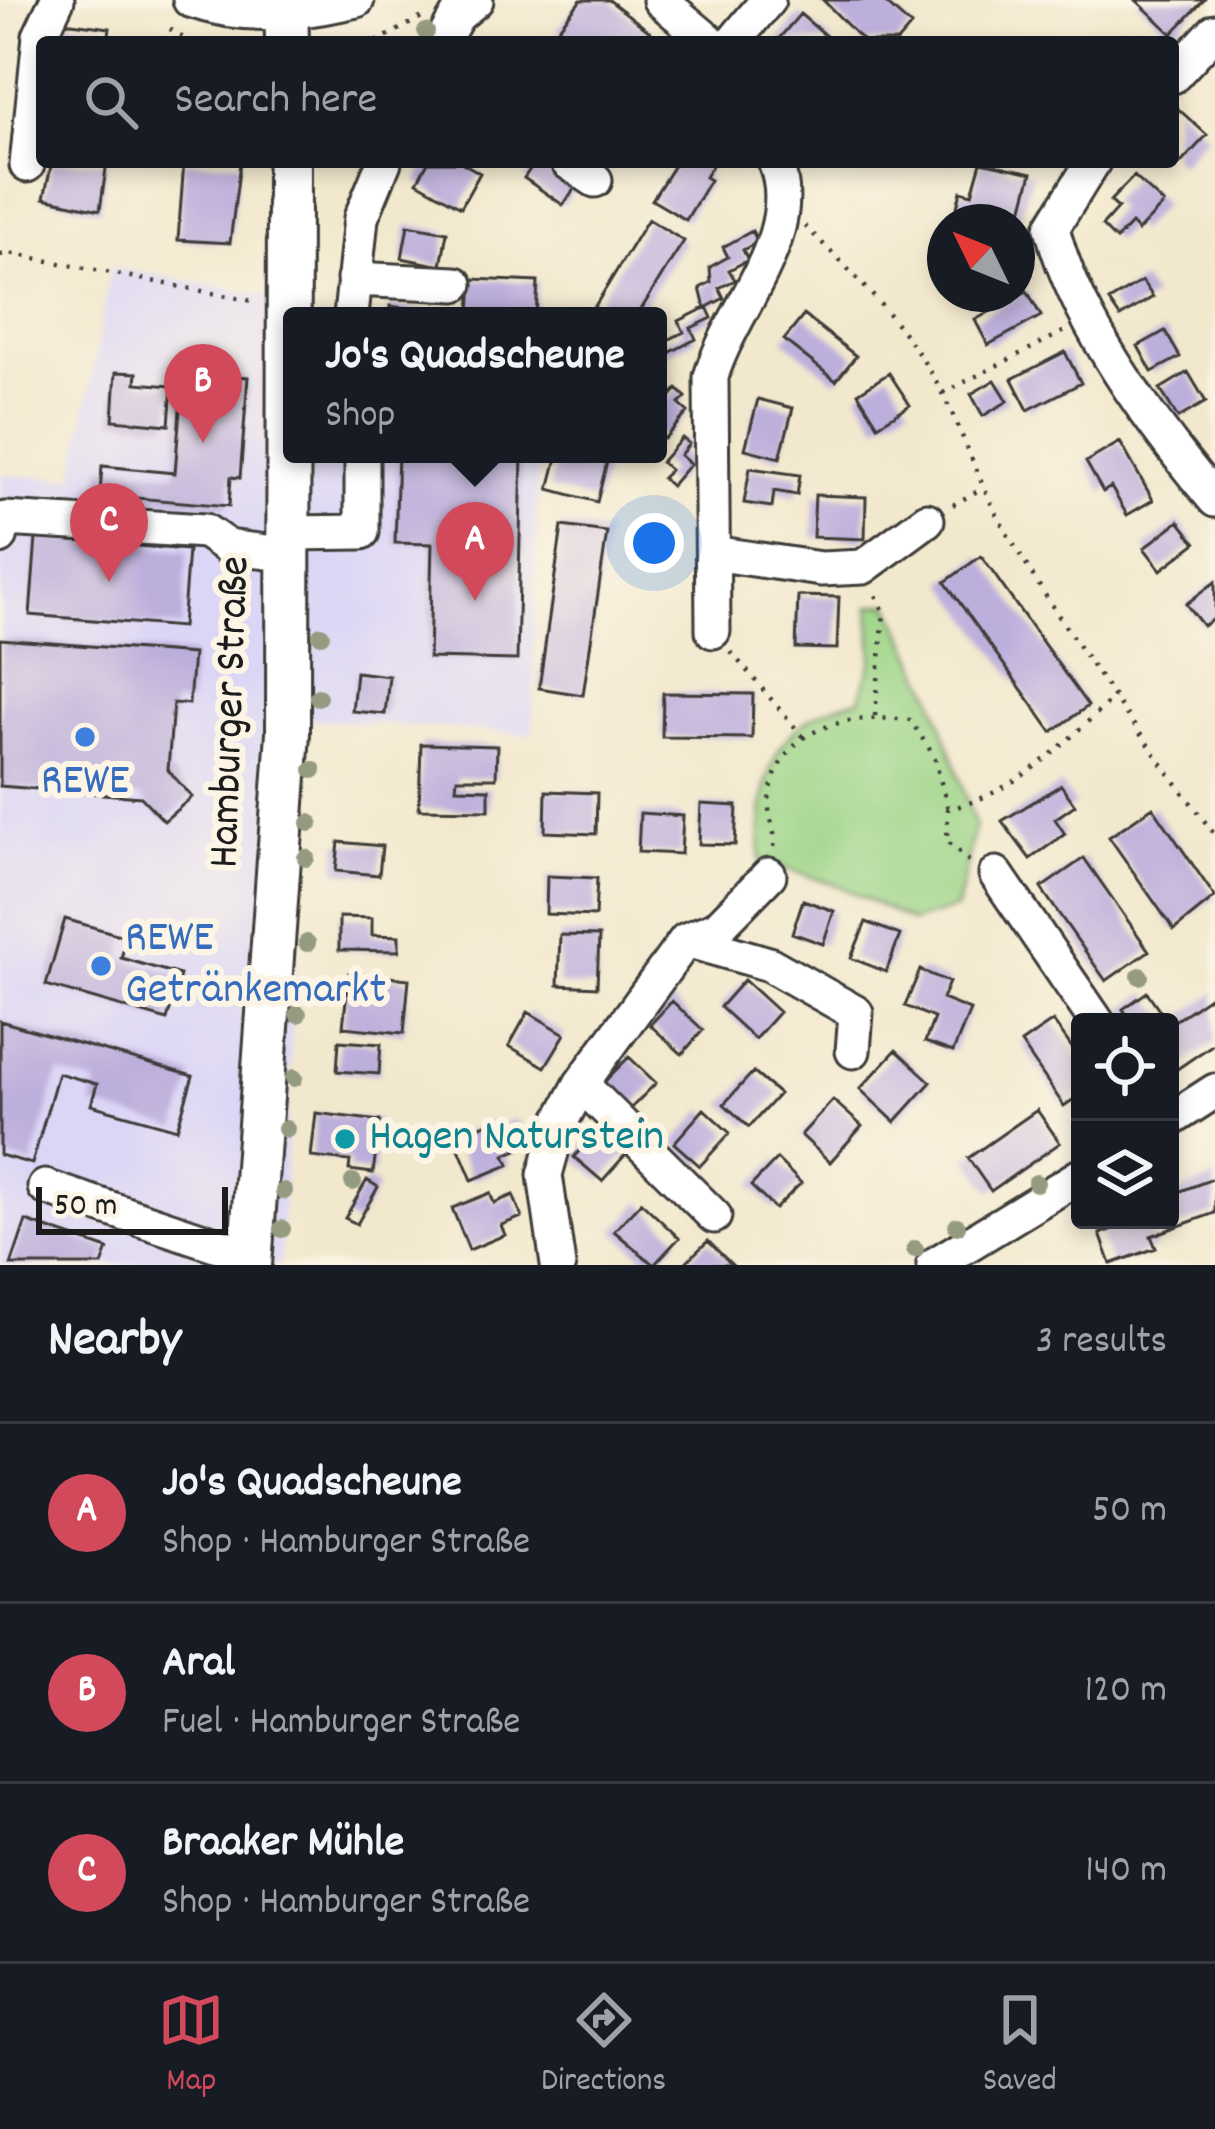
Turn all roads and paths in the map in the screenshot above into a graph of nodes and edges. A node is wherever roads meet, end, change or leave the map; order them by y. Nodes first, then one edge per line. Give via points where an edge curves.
1 (57, 0) edge
2 (190, 0) edge
3 (357, 0) edge
4 (476, 0) edge
5 (660, 0) edge
6 (768, 0) edge
7 (438, 7) dead end
8 (286, 19) edge
9 (170, 29) dead end
10 (1215, 31) edge
11 (40, 36) edge
12 (180, 36) edge
13 (387, 36) edge
14 (445, 36) edge
15 (703, 36) edge
16 (738, 36) edge
17 (1179, 70) edge
18 (36, 76) edge
19 (27, 165) dead end
20 (289, 168) edge
21 (382, 168) edge
22 (776, 168) edge
23 (1087, 168) edge
24 (784, 206) junction
25 (0, 255) edge
26 (354, 279) junction
27 (456, 284) dead end
28 (219, 294) dead end
29 (290, 307) edge
30 (352, 307) edge
31 (1091, 318) junction
32 (943, 393) junction
33 (291, 463) edge
34 (362, 463) edge
35 (1215, 500) edge
36 (927, 520) dead end
37 (0, 537) edge
38 (290, 544) junction
39 (713, 554) junction
40 (862, 567) junction
41 (713, 631) joint
42 (1114, 697) junction
43 (874, 716) junction
44 (805, 739) junction
45 (947, 809) junction
46 (1215, 835) edge
47 (996, 874) joint
48 (769, 875) joint
49 (686, 940) junction
50 (1090, 1013) edge
51 (853, 1051) dead end
52 (581, 1084) junction
53 (1215, 1090) edge
54 (1179, 1114) edge
55 (1071, 1181) edge
56 (45, 1186) dead end
57 (714, 1216) dead end
58 (251, 1261) edge
59 (558, 1265) edge
60 (934, 1265) edge

1 - 11 street
2 - 8 street
3 - 8 street
4 - 14 street
5 - 15 street
6 - 16 street
7 - 13 path
9 - 12 path
10 - 17 street
18 - 19 street
20 - 29 main road, Hamburger Straße
21 - 26 street via 361,218
22 - 24 street
23 - 31 street via 1052,228 1064,273
24 - 32 path via 869,288
24 - 39 street via 710,377
25 - 28 path
26 - 27 street
26 - 30 street
31 - 32 path
31 - 35 street via 1159,434
32 - 42 path via 981,489
33 - 38 main road, Hamburger Straße
34 - 38 street via 362,532
36 - 40 street
37 - 38 street via 5,519 205,531 229,547
38 - 58 main road, Hamburger Straße via 288,734
39 - 40 street
39 - 41 street
40 - 43 path via 884,612
41 - 44 path
42 - 45 path via 1049,758 976,803
42 - 46 path
43 - 44 path via 820,724
43 - 45 path via 910,720 934,756
44 - 48 path via 785,759 769,801 776,837
45 - 47 path via 947,841
47 - 50 street
48 - 49 street via 717,928
49 - 51 street via 769,964 856,1012
49 - 52 street
52 - 57 street
52 - 59 street via 545,1174
53 - 54 street
55 - 60 street
56 - 58 street

